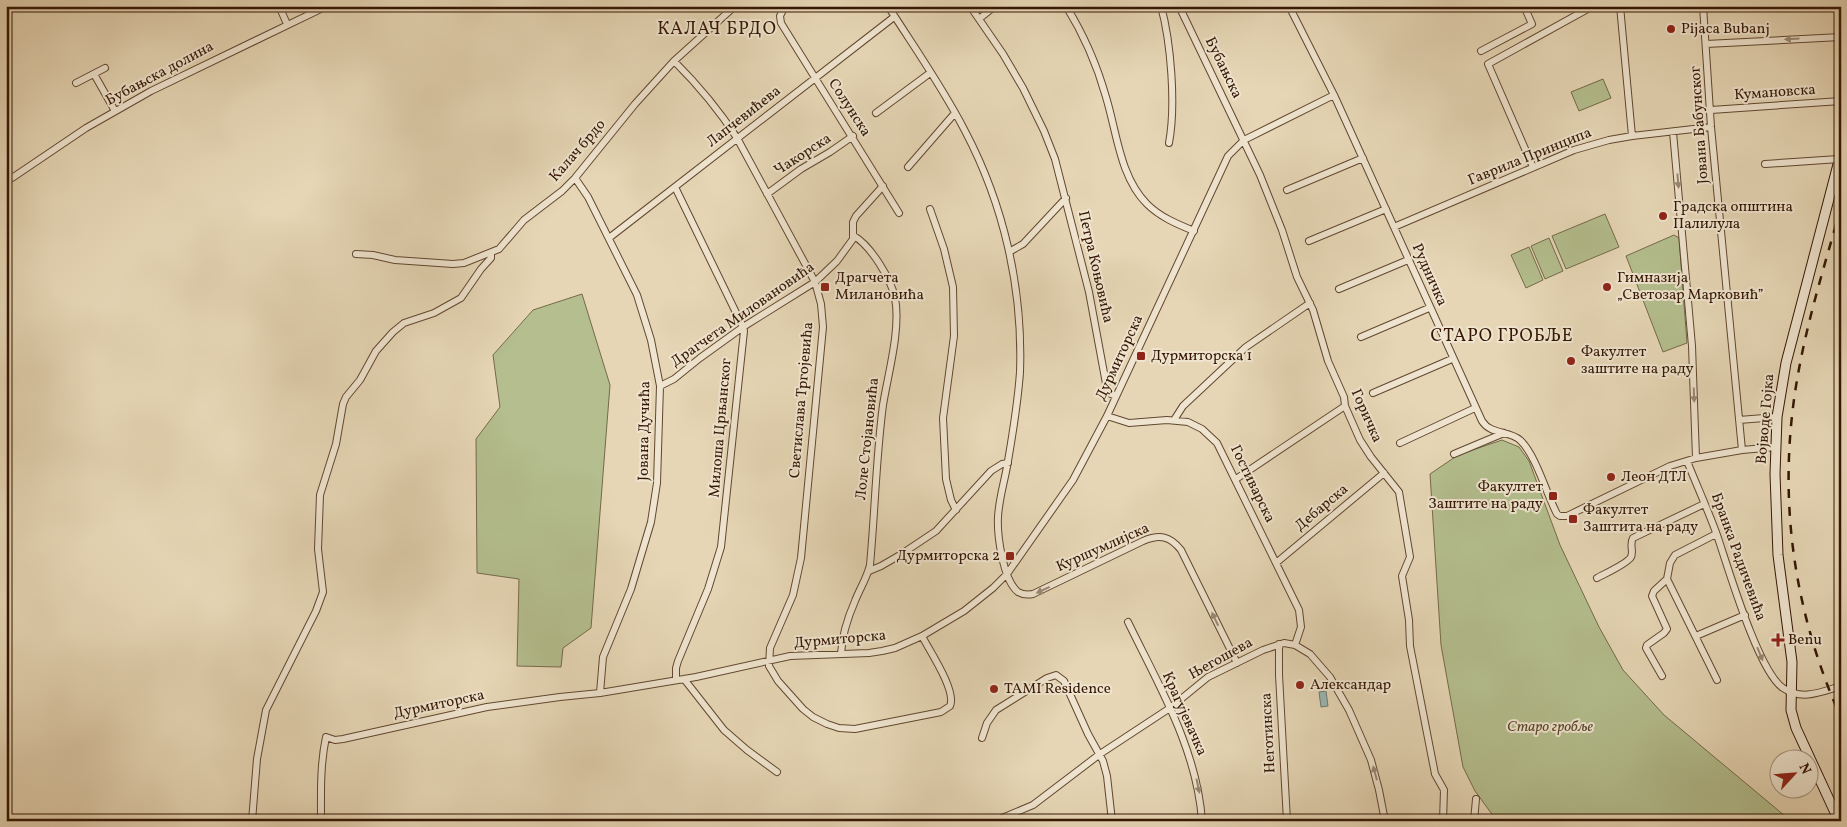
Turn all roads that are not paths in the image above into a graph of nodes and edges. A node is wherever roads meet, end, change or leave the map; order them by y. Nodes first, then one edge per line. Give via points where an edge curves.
1 (279, 6) edge
2 (327, 6) edge
3 (735, 6) edge
4 (785, 6) edge
5 (888, 6) edge
6 (970, 6) edge
7 (995, 6) edge
8 (1066, 6) edge
9 (1161, 6) edge
10 (1179, 6) edge
11 (1289, 6) edge
12 (1524, 6) edge
13 (1594, 6) edge
14 (1620, 6) edge
15 (1703, 6) edge
16 (894, 17) junction
17 (978, 19) junction
18 (287, 24) junction
19 (1841, 36) edge
20 (1706, 44) junction
21 (1481, 51) dead end
22 (674, 61) junction
23 (105, 68) dead end
24 (930, 72) junction
25 (94, 74) junction
26 (815, 78) junction
27 (76, 83) dead end
28 (1334, 95) junction
29 (1841, 101) edge
30 (1711, 110) junction
31 (115, 111) junction
32 (876, 113) dead end
33 (955, 114) junction
34 (1711, 127) junction
35 (1674, 132) junction
36 (853, 136) junction
37 (1632, 136) junction
38 (737, 138) junction
39 (1244, 140) junction
40 (1169, 143) dead end
41 (1840, 156) edge
42 (1363, 158) junction
43 (1765, 164) dead end
44 (908, 167) dead end
45 (1533, 167) junction
46 (12, 178) dead end
47 (575, 178) junction
48 (883, 186) junction
49 (675, 187) junction
50 (1287, 190) dead end
51 (767, 194) junction
52 (1066, 198) junction
53 (930, 209) dead end
54 (1386, 209) junction
55 (899, 213) dead end
56 (1394, 227) junction
57 (1194, 231) junction
58 (854, 236) junction
59 (609, 238) junction
60 (1309, 240) dead end
61 (1009, 252) junction
62 (492, 253) junction
63 (356, 254) dead end
64 (1408, 260) junction
65 (815, 282) junction
66 (1339, 289) dead end
67 (1310, 303) junction
68 (1429, 308) junction
69 (743, 327) junction
70 (1362, 337) dead end
71 (1452, 359) junction
72 (660, 386) junction
73 (1372, 393) dead end
74 (1116, 396) junction
75 (1345, 406) junction
76 (1475, 408) junction
77 (1107, 416) junction
78 (1777, 418) junction
79 (1174, 420) junction
80 (1739, 420) junction
81 (1505, 433) junction
82 (1400, 443) dead end
83 (1776, 447) junction
84 (1742, 450) junction
85 (1454, 454) dead end
86 (1696, 458) junction
87 (1687, 461) junction
88 (1008, 463) junction
89 (1384, 473) junction
90 (1236, 479) junction
91 (1704, 504) junction
92 (956, 510) junction
93 (1716, 534) junction
94 (1276, 563) junction
95 (869, 571) junction
96 (1007, 574) junction
97 (1597, 578) dead end
98 (1667, 579) junction
99 (1745, 615) junction
100 (1128, 622) dead end
101 (922, 636) junction
102 (1696, 636) junction
103 (1279, 644) junction
104 (1294, 645) junction
105 (841, 654) junction
106 (769, 660) junction
107 (1237, 663) junction
108 (1662, 676) dead end
109 (684, 679) junction
110 (676, 680) junction
111 (1717, 680) dead end
112 (1841, 686) edge
113 (1792, 693) junction
114 (600, 694) junction
115 (1170, 708) junction
116 (982, 738) dead end
117 (1100, 754) junction
118 (777, 772) dead end
119 (1476, 799) dead end
120 (252, 821) edge
121 (321, 821) edge
122 (995, 821) edge
123 (1112, 821) edge
124 (1202, 821) edge
125 (1286, 821) edge
126 (1385, 821) edge
127 (1443, 821) edge
128 (1474, 821) edge
129 (1840, 821) edge

1 - 18 street
2 - 18 street, Бубањска долина
3 - 22 street, Калач брдо
4 - 26 street, Солунска via 780,16 782,23
5 - 16 street
6 - 17 street, Петра Коњовића
7 - 17 street
8 - 57 street via 1095,64 1133,185 1157,213
9 - 40 street via 1172,96
10 - 39 street, Бубањска
11 - 28 street, Рудничка
12 - 21 street via 1532,24
13 - 45 street via 1488,64
14 - 37 street
15 - 20 street, Јована Бабунског
16 - 24 street
16 - 26 street, Лапчевићева
17 - 52 street, Петра Коњовића via 1014,72 1038,117
18 - 31 street, Бубањска долина via 150,90
19 -> 20 street
20 - 30 street, Јована Бабунског
22 - 38 street, Светислава Тргојевића via 704,92
22 - 47 street, Калач брдо
23 - 25 street
24 - 32 street
24 - 33 street
25 - 27 street
25 - 31 street
26 - 36 street, Солунска
26 - 38 street, Лапчевићева
28 - 39 street, Дурмиторска
28 - 42 street, Рудничка
29 - 30 street, Кумановска
30 - 34 street, Јована Бабунског
31 - 46 street, Бубањска долина
33 - 44 street
33 - 61 street via 990,184
34 - 35 street, Гаврила Принципа
34 - 80 street, Јована Бабунског
35 - 37 street, Гаврила Принципа
35 -> 86 street via 1692,346
36 - 48 street, Солунска
36 - 51 street, Чакорска
37 - 45 street, Гаврила Принципа via 1574,150
38 - 49 street, Лапчевићева
38 - 51 street, Светислава Тргојевића
39 - 57 street, Дурмиторска via 1224,163
39 - 67 street, Горичка
41 - 43 street
41 - 78 street, Војводе Гојка via 1790,342
42 - 50 street
42 - 54 street, Рудничка
45 - 56 street, Гаврила Принципа
47 - 59 street, Јована Дучића
47 - 62 street, Калач брдо via 524,220
48 - 55 street, Солунска
48 - 58 street, Драгчета Миловановића via 856,216
49 - 59 street, Лапчевићева
49 - 69 street
51 - 65 street, Светислава Тргојевића
52 - 61 street, Петра Коњовића via 1023,244
52 - 74 street, Петра Коњовића via 1089,292 1107,389
53 - 92 street via 953,286 954,336 944,418 946,479
54 - 56 street, Рудничка
54 - 60 street
56 - 64 street, Рудничка
57 - 74 street, Дурмиторска
58 - 65 street, Драгчета Миловановића via 838,261
58 - 95 street, Лоле Стојановића via 867,246 881,268 892,288 896,306 896,327 880,434
59 - 72 street, Јована Дучића via 645,315
61 - 88 street via 1019,308 1020,370
62 - 63 street, Калач брдо via 453,264
62 - 120 street via 461,298 434,313 404,323 393,332 376,351 343,404 336,444 320,495 318,549 323,592 266,710 257,759
64 - 66 street
64 - 68 street, Рудничка
65 - 69 street, Драгчета Миловановића
65 - 106 street, Светислава Тргојевића via 823,328 801,558 795,588 770,648
67 - 75 street, Горичка
67 - 79 street via 1246,347 1183,406
68 - 70 street
68 - 71 street, Рудничка
69 - 72 street, Драгчета Миловановића
69 - 110 street, Милоша Црњанског via 721,547 711,582 678,661
71 - 73 street
71 - 76 street, Рудничка
72 - 114 street, Јована Дучића via 657,483 651,522 631,588 603,657
74 - 77 street, Дурмиторска
75 - 89 street, Горичка via 1365,448
75 - 90 street
76 - 81 street, Рудничка via 1486,427
76 - 82 street
77 - 79 street, Гостиварска via 1129,423
77 - 96 street, Дурмиторска via 1073,480
78 - 80 street
78 - 83 street, Војводе Гојка
79 - 90 street, Гостиварска via 1194,425 1213,439
80 - 84 street, Јована Бабунског
81 - 85 street
81 - 87 street, Рудничка via 1518,439 1525,447 1560,516 1568,516 1670,466
83 - 84 street
83 - 113 street, Војводе Гојка via 1778,555 1792,662
84 - 86 street
86 - 87 street
87 - 91 street, Бранка Радичевића
88 - 92 street via 991,471
88 - 96 street via 998,519
89 - 94 street, Дебарска
89 - 127 street, Горичка via 1400,494 1410,557 1402,576 1410,646 1434,769 1444,790
90 - 94 street, Гостиварска
91 - 93 street, Бранка Радичевића
91 - 97 street via 1633,538 1630,544 1632,554 1628,560
92 - 95 street via 921,542
93 - 98 street via 1675,555
93 - 99 street, Бранка Радичевића
94 - 104 street, Гостиварска via 1300,614 1302,627
95 - 105 street, Лоле Стојановића via 847,622
96 - 101 street, Дурмиторска via 970,607
107 -> 96 street, Куршумлијска via 1181,550 1166,537 1136,543 1031,594 1018,592
98 - 102 street
98 - 108 street via 1652,596 1666,630 1646,646
99 - 102 street
99 -> 113 street, Бранка Радичевића via 1766,668 1781,687
100 - 115 street, Крагујевачка
101 - 105 street, Дурмиторска via 882,651
101 - 106 street via 947,682 952,697 950,706 941,712 855,729 827,724 808,713 774,676
102 - 111 street
103 - 104 street, Његошева
103 - 107 street, Његошева
103 - 125 street, Неготинска
126 -> 104 street, Његошева via 1371,760 1349,710 1321,665
105 - 106 street, Дурмиторска
106 - 109 street, Дурмиторска
107 - 115 street, Његошева via 1208,678
109 - 110 street, Дурмиторска
109 - 118 street via 724,730
110 - 114 street, Дурмиторска
112 - 113 street via 1810,695
113 - 129 street via 1791,710 1796,728
114 - 121 street, Дурмиторска via 488,707 335,740 326,737
115 - 117 street, Његошева
115 -> 124 street, Крагујевачка via 1195,770
116 - 117 street via 986,723 996,710 1056,675 1064,681
117 - 122 street, Његошева via 1033,805
117 - 123 street via 1107,776
119 - 128 street

